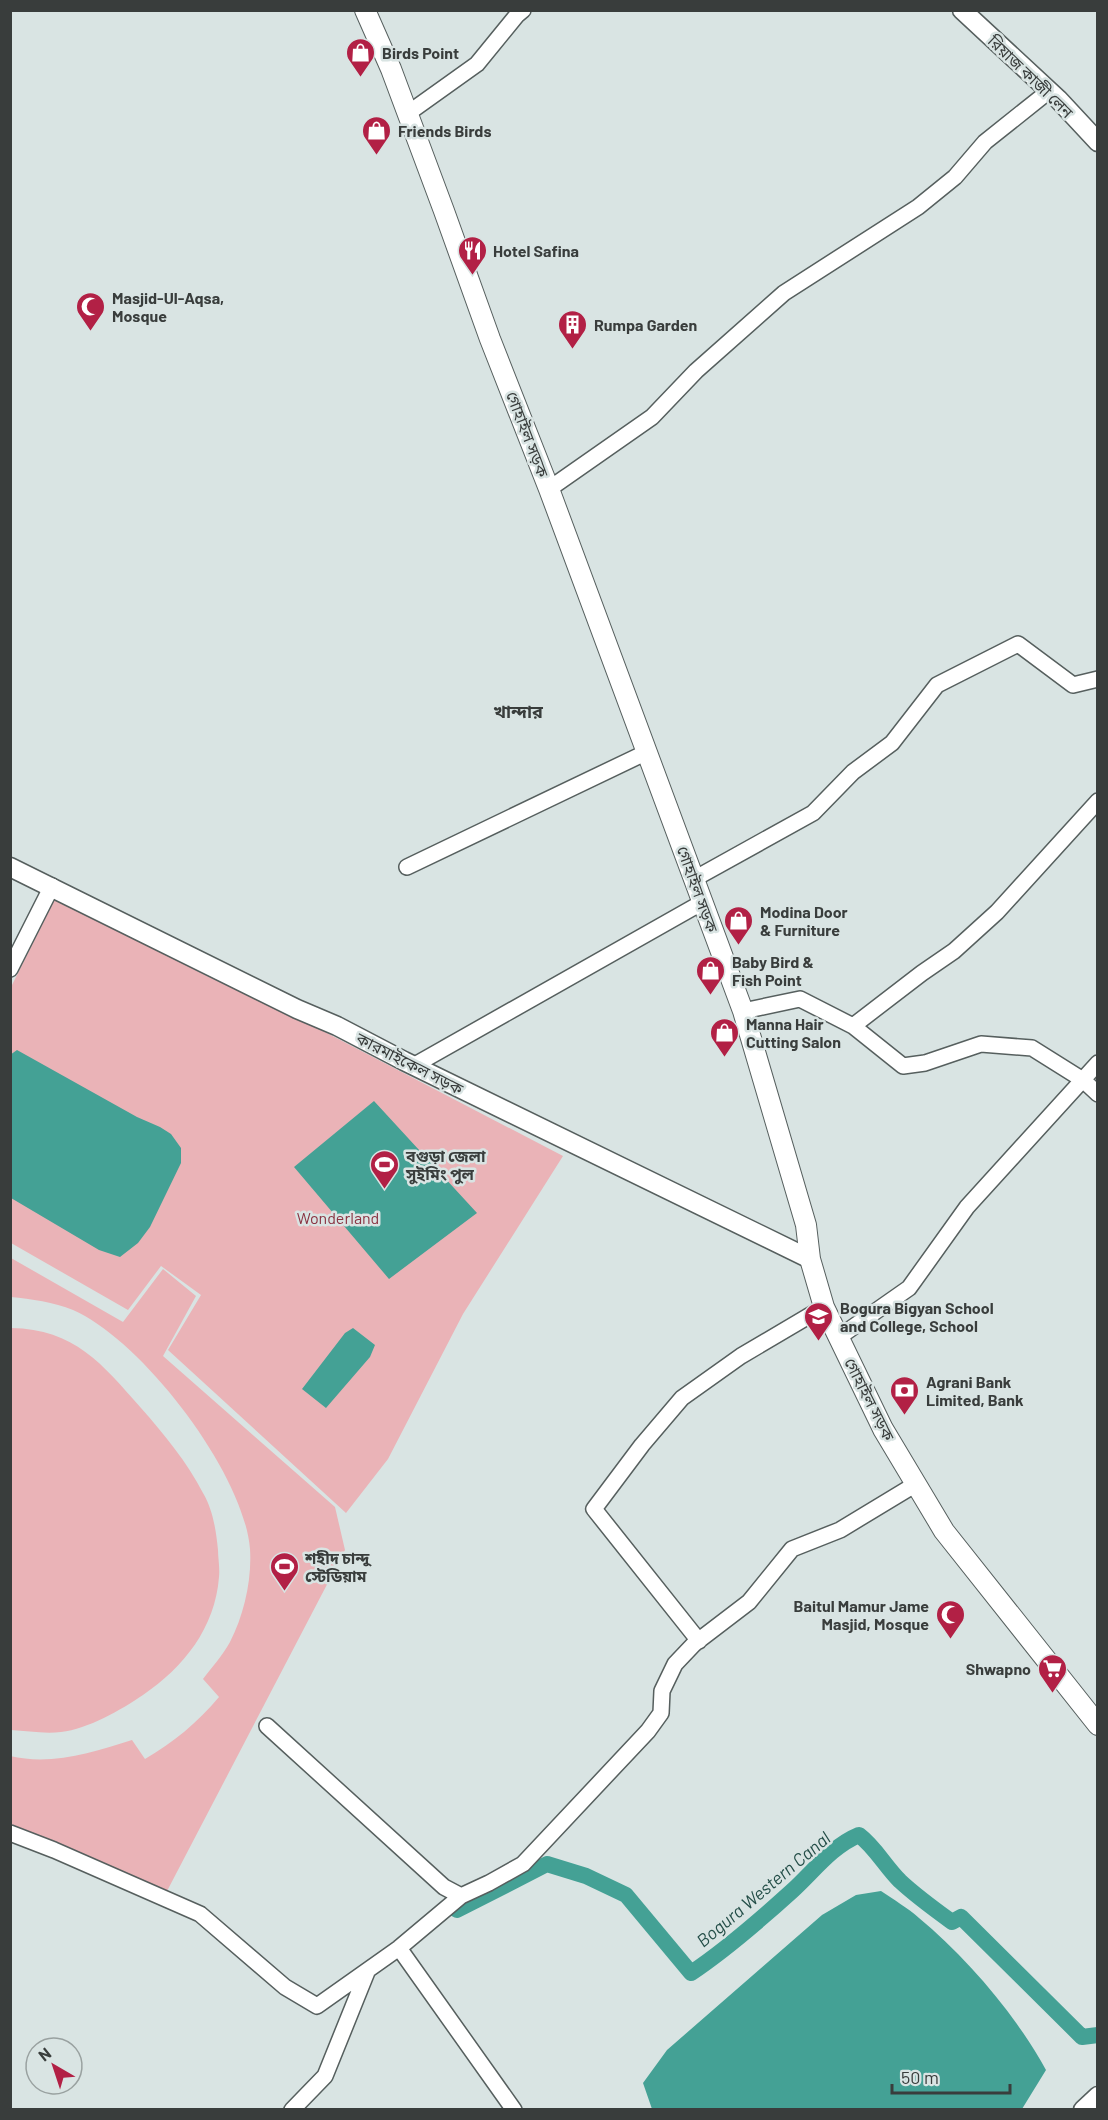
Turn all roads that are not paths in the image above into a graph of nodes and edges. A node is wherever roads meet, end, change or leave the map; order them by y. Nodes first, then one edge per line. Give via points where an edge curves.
1 (365, 10) edge
2 (523, 10) edge
3 (962, 10) edge
4 (1048, 91) junction
5 (408, 114) junction
6 (1098, 142) edge
7 (549, 489) junction
8 (1098, 679) edge
9 (647, 752) junction
10 (1098, 801) edge
11 (10, 867) edge
12 (407, 867) dead end
13 (694, 879) junction
14 (52, 886) junction
15 (703, 902) junction
16 (10, 969) edge
17 (744, 1011) junction
18 (853, 1026) junction
19 (1098, 1063) edge
20 (413, 1066) junction
21 (1083, 1080) junction
22 (1098, 1094) edge
23 (810, 1258) junction
24 (824, 1307) junction
25 (839, 1337) junction
26 (916, 1484) junction
27 (699, 1641) junction
28 (1098, 1725) edge
29 (267, 1726) dead end
30 (10, 1833) edge
31 (461, 1896) junction
32 (399, 1948) junction
33 (367, 1972) junction
34 (1098, 2096) edge
35 (292, 2109) edge
36 (514, 2109) edge
37 (1083, 2109) edge

1 - 5 main road, গোহাইল সড়ক
2 - 5 street via 477,64
3 - 4 street, রিয়াজ কাজী লেন
4 - 6 street, রিয়াজ কাজী লেন
4 - 7 street via 986,142 955,177 918,207 784,293 696,371 652,417
5 - 7 main road, গোহাইল সড়ক
7 - 9 main road, গোহাইল সড়ক
8 - 13 street via 1073,685 1018,644 937,685 892,743 853,772 813,813
9 - 12 street
9 - 13 main road, গোহাইল সড়ক
10 - 18 street via 997,912 954,951
11 - 14 street, কারমাইকেল সড়ক
13 - 15 main road, গোহাইল সড়ক
14 - 16 street
14 - 20 street, কারমাইকেল সড়ক
15 - 17 main road, গোহাইল সড়ক
15 - 20 street
17 - 18 street via 800,999
17 - 23 main road, গোহাইল সড়ক via 806,1225
18 - 21 street via 903,1066 925,1063 981,1044 1032,1048
19 - 21 street
20 - 23 street, কারমাইকেল সড়ক
21 - 22 street
21 - 25 street via 967,1207 909,1288
23 - 24 main road, গোহাইল সড়ক
24 - 25 main road, গোহাইল সড়ক
24 - 27 street via 741,1356 682,1398 594,1509
25 - 26 main road, গোহাইল সড়ক via 884,1430
26 - 27 street via 840,1530 792,1549 749,1602
26 - 28 main road, গোহাইল সড়ক via 944,1531
27 - 31 street via 675,1664 663,1691 661,1713 601,1782 523,1864
29 - 31 street via 444,1887
30 - 33 street via 200,1914 285,1987 317,2006
31 - 32 street
32 - 33 street
32 - 36 street
33 - 35 street via 326,2076
34 - 37 street

